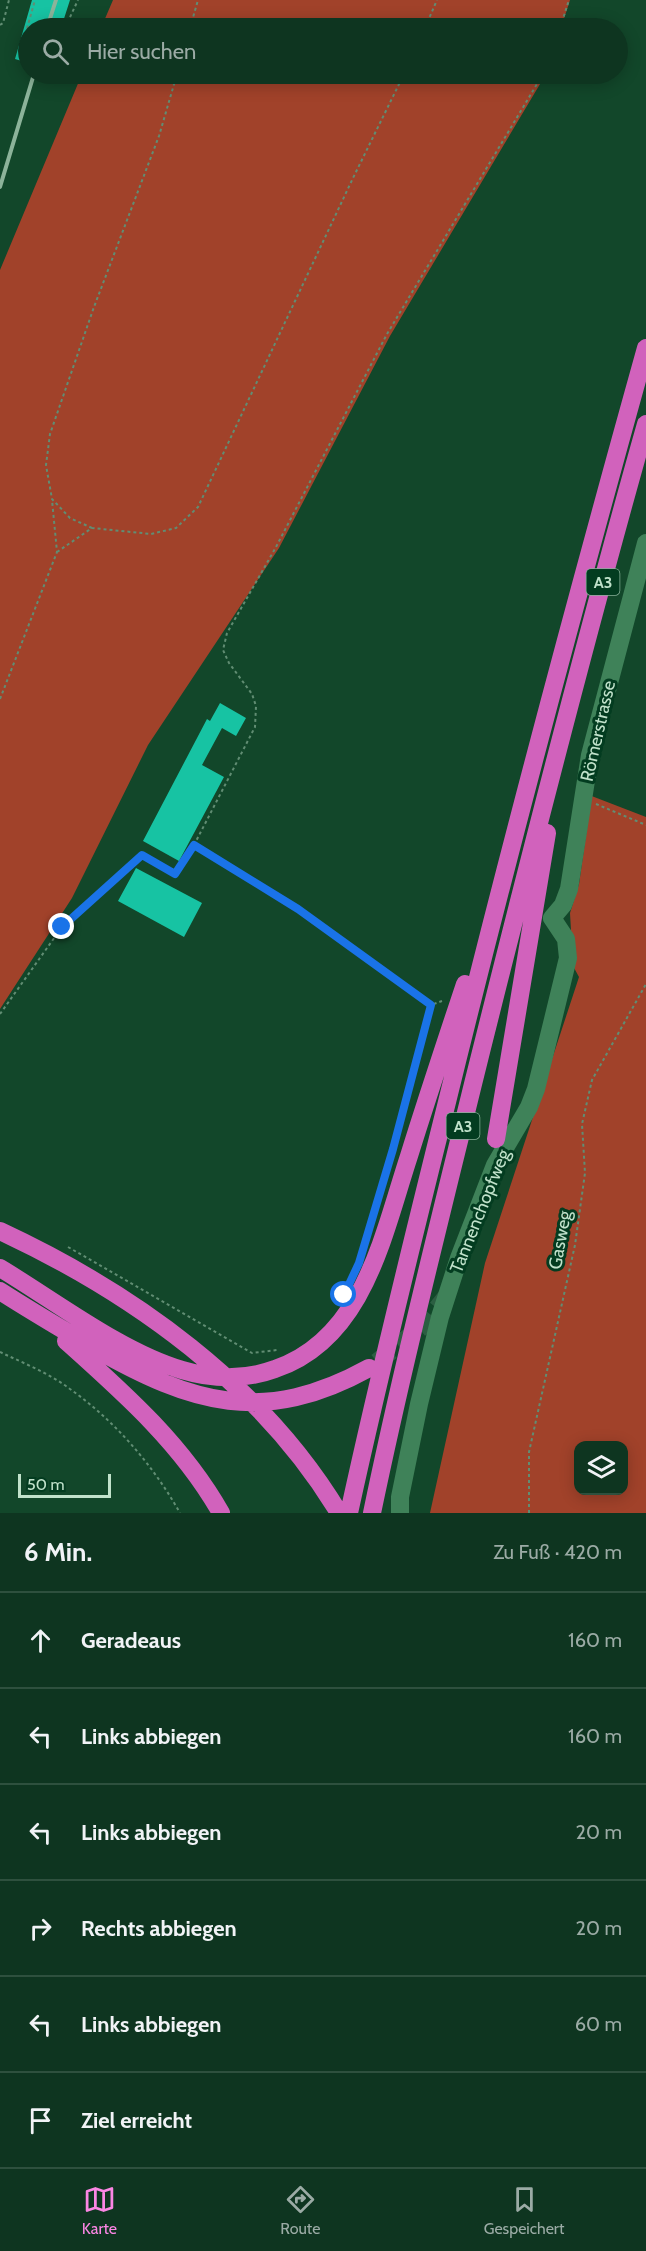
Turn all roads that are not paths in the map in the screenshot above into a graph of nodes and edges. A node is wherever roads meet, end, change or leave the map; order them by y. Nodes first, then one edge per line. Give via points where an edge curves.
1 (646, 348) edge
2 (646, 424) edge
3 (646, 543) edge
4 (561, 741) junction
5 (512, 843) junction
6 (552, 918) joint
7 (496, 1139) dead end
8 (0, 1231) edge
9 (0, 1268) edge
10 (0, 1291) edge
11 (38, 1315) junction
12 (369, 1368) tunnel mouth
13 (221, 1513) edge
14 (339, 1513) edge
15 (349, 1513) edge
16 (372, 1513) edge
17 (400, 1513) edge

1 - 5 highway, A3
2 - 4 highway, A3
3 - 6 street, Römerstrasse via 600,713 569,889
4 - 7 highway, A3
4 - 16 highway, A3 via 447,1193
5 - 9 highway, A3 via 373,1265 356,1300 326,1340 294,1362 268,1372 230,1377 194,1373 134,1350
5 - 15 highway, A3
6 - 17 street, Tannenchopfweg via 566,939 568,958 536,1089 495,1165 443,1307 419,1404
8 - 14 highway via 86,1275 166,1329 224,1375 266,1416 319,1481
10 - 11 highway
11 - 12 highway via 144,1376 214,1400 260,1403 295,1398 325,1390
11 - 13 highway via 144,1412 192,1470

